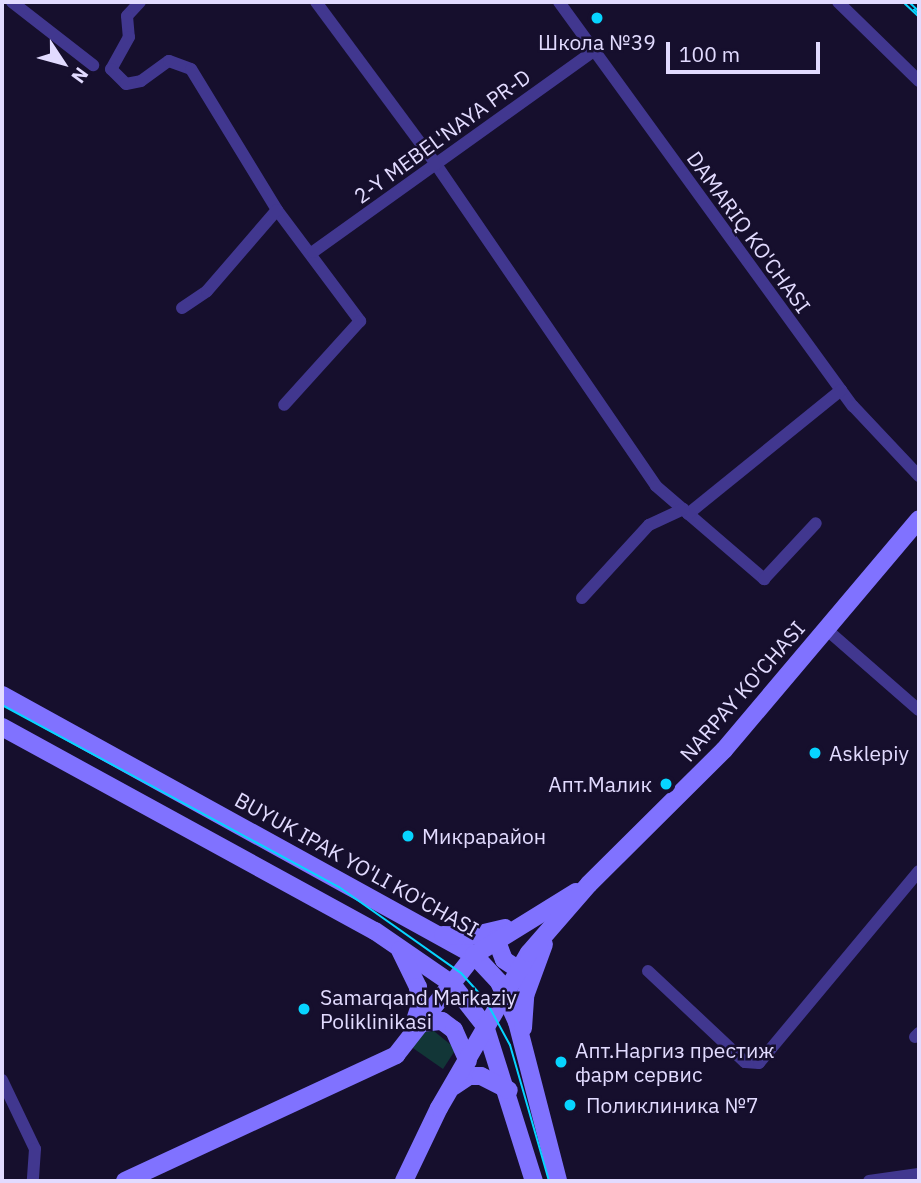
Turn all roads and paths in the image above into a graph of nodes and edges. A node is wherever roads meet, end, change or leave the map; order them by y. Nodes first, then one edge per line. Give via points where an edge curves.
1 (12, 2) edge
2 (140, 2) edge
3 (316, 2) edge
4 (559, 2) edge
5 (838, 2) edge
6 (594, 51) junction
7 (93, 65) dead end
8 (919, 81) edge
9 (435, 163) junction
10 (278, 210) junction
11 (313, 252) junction
12 (182, 308) dead end
13 (841, 390) junction
14 (284, 405) dead end
15 (919, 476) edge
16 (686, 512) junction
17 (919, 519) edge
18 (816, 523) dead end
19 (582, 598) dead end
20 (826, 629) junction
21 (2, 695) edge
22 (919, 710) edge
23 (2, 727) edge
24 (919, 871) edge
25 (589, 884) junction
26 (531, 918) junction
27 (553, 925) junction
28 (437, 934) junction
29 (496, 939) junction
30 (398, 947) junction
31 (474, 955) junction
32 (518, 969) junction
33 (648, 971) dead end
34 (452, 984) junction
35 (504, 992) junction
36 (422, 1023) junction
37 (485, 1026) junction
38 (406, 1042) junction
39 (523, 1042) junction
40 (468, 1061) junction
41 (2, 1080) edge
42 (509, 1090) junction
43 (449, 1091) junction
44 (919, 1174) edge
45 (33, 1181) edge
46 (125, 1181) edge
47 (404, 1181) edge
48 (534, 1181) edge
49 (558, 1181) edge
50 (869, 1181) edge

1 - 7 street
2 - 10 street via 127,16 129,37 111,69 126,84 141,82 169,61 191,69
3 - 9 street
4 - 6 street, DAMARIQ KO'CHASI
5 - 8 street
6 - 9 street, 2-Y MEBEL'NAYA PR-D
6 - 13 street, DAMARIQ KO'CHASI
9 - 11 street, 2-Y MEBEL'NAYA PR-D
9 - 16 street via 656,486
10 - 11 street
10 - 12 street via 207,291
11 - 14 street via 360,320
13 - 15 street, DAMARIQ KO'CHASI
13 - 16 street
16 - 18 street via 764,579
16 - 19 street via 649,525
17 - 20 main road, NARPAY KO'CHASI
20 - 22 street
20 - 25 main road, NARPAY KO'CHASI via 724,750
21 - 28 main road, BUYUK IPAK YO'LI KO'CHASI
23 - 30 main road
24 - 33 street via 759,1063 745,1062
25 - 26 main road, NARPAY KO'CHASI
25 - 27 main road, NARPAY KO'CHASI
26 - 28 main road via 471,936
26 - 29 main road, NARPAY KO'CHASI
27 - 32 main road, NARPAY KO'CHASI
27 - 39 main road via 525,996
28 - 31 main road, BUYUK IPAK YO'LI KO'CHASI
29 - 31 main road, NARPAY KO'CHASI
29 - 32 main road via 504,960
30 - 34 main road
30 - 38 main road via 418,987 420,1005
31 - 34 main road, NARPAY KO'CHASI
31 - 35 main road, BUYUK IPAK YO'LI KO'CHASI
32 - 35 main road, NARPAY KO'CHASI
34 - 36 main road, NARPAY KO'CHASI
34 - 37 main road
35 - 37 main road, NARPAY KO'CHASI
35 - 39 main road, BUYUK IPAK YO'LI KO'CHASI
36 - 38 main road, NARPAY KO'CHASI
36 - 40 main road via 442,1021 454,1030
37 - 40 main road, NARPAY KO'CHASI
37 - 42 main road
38 - 46 main road, NARPAY KO'CHASI via 396,1055
39 - 49 main road, BUYUK IPAK YO'LI KO'CHASI
40 - 43 main road, NARPAY KO'CHASI
41 - 45 street via 35,1149
42 - 43 main road via 491,1078 469,1076
42 - 48 main road
43 - 47 main road, NARPAY KO'CHASI
44 - 50 street

